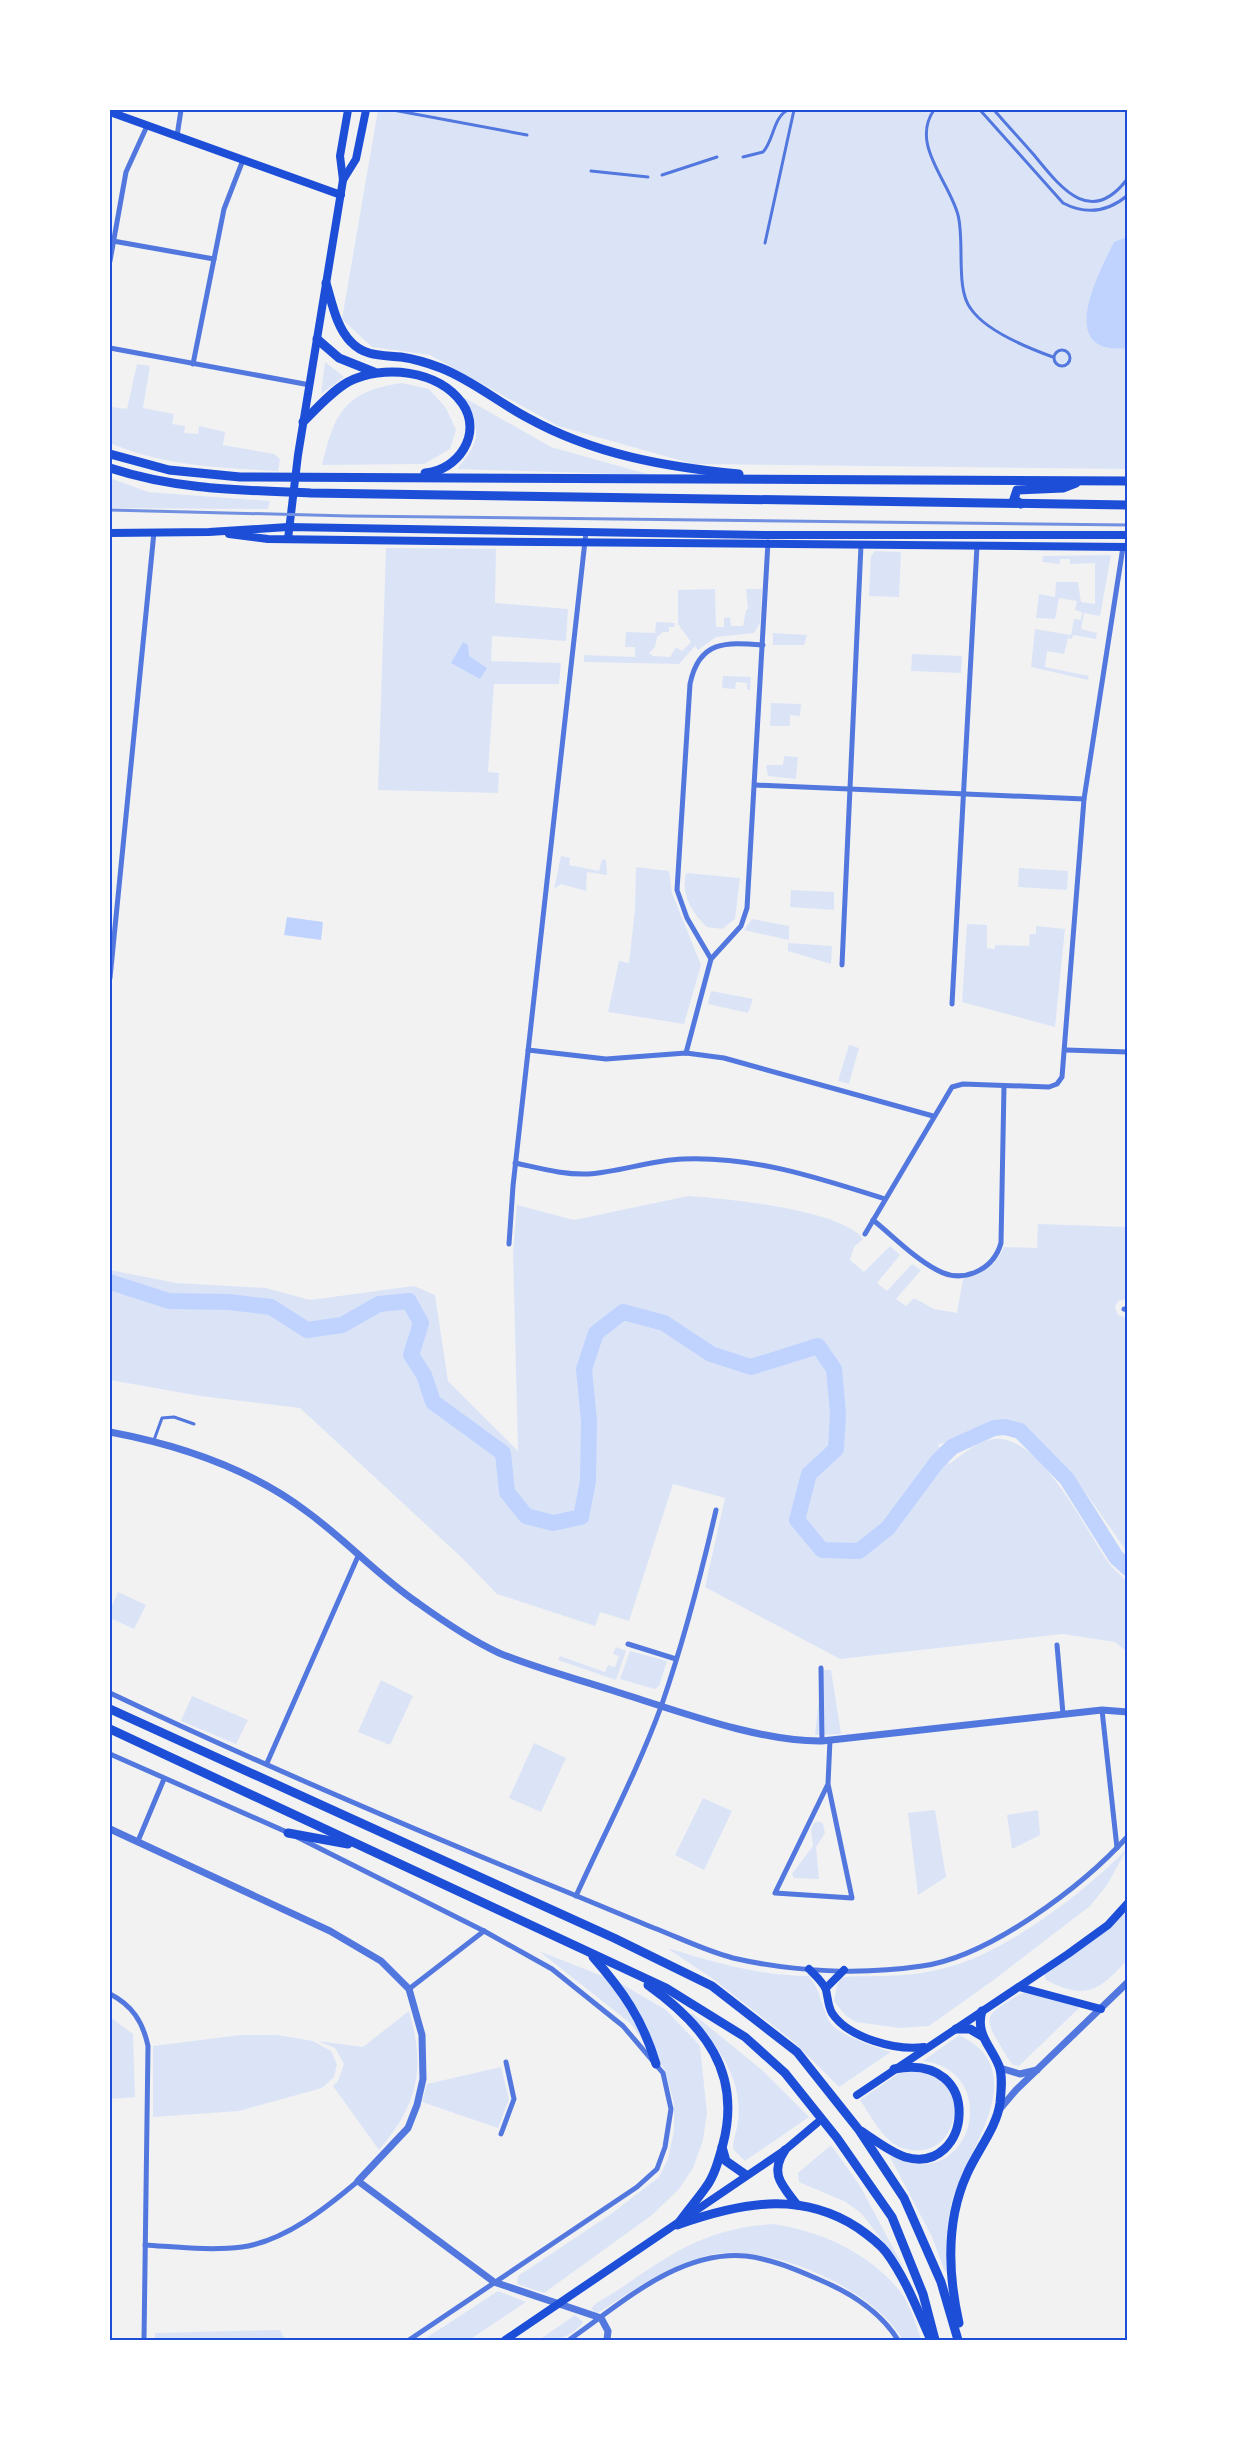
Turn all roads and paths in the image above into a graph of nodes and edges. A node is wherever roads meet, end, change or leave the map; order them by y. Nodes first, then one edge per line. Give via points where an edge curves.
1 (181, 110) edge
2 (348, 110) edge
3 (366, 110) edge
4 (393, 110) edge
5 (788, 110) edge
6 (794, 110) edge
7 (934, 110) edge
8 (980, 110) edge
9 (994, 110) edge
10 (110, 112) edge
11 (147, 126) junction
12 (526, 135) dead end
13 (177, 136) junction
14 (717, 157) dead end
15 (743, 157) dead end
16 (243, 160) junction
17 (591, 171) dead end
18 (662, 175) dead end
19 (648, 177) dead end
20 (1128, 178) edge
21 (343, 180) junction
22 (341, 195) junction
23 (1128, 195) edge
24 (113, 241) junction
25 (765, 243) dead end
26 (214, 259) junction
27 (110, 261) edge
28 (326, 283) junction
29 (317, 339) junction
30 (110, 348) edge
31 (1053, 357) junction
32 (193, 364) junction
33 (378, 374) junction
34 (310, 385) junction
35 (303, 422) junction
36 (110, 454) edge
37 (110, 468) edge
38 (369, 478) junction
39 (807, 480) junction
40 (1081, 481) junction
41 (1128, 481) edge
42 (1024, 505) junction
43 (1128, 505) edge
44 (288, 527) junction
45 (153, 532) junction
46 (209, 532) junction
47 (586, 532) junction
48 (110, 533) edge
49 (769, 535) junction
50 (1128, 535) edge
51 (268, 539) junction
52 (288, 539) junction
53 (585, 543) junction
54 (768, 545) junction
55 (861, 545) junction
56 (977, 546) junction
57 (1125, 547) edge
58 (763, 645) junction
59 (755, 785) junction
60 (849, 788) junction
61 (963, 793) junction
62 (1084, 799) junction
63 (711, 959) junction
64 (842, 965) dead end
65 (110, 978) edge
66 (952, 1004) dead end
67 (528, 1050) junction
68 (1066, 1050) junction
69 (1128, 1052) edge
70 (686, 1053) junction
71 (1004, 1086) junction
72 (933, 1116) junction
73 (515, 1163) junction
74 (885, 1199) junction
75 (873, 1220) junction
76 (865, 1234) dead end
77 (509, 1244) dead end
78 (194, 1424) dead end
79 (110, 1432) edge
80 (154, 1440) junction
81 (716, 1510) dead end
82 (359, 1554) junction
83 (628, 1644) dead end
84 (1057, 1645) dead end
85 (676, 1659) junction
86 (821, 1668) dead end
87 (110, 1693) edge
88 (661, 1706) junction
89 (110, 1709) edge
90 (1102, 1710) junction
91 (1128, 1712) edge
92 (1062, 1714) junction
93 (110, 1730) edge
94 (826, 1741) junction
95 (110, 1754) edge
96 (267, 1763) junction
97 (164, 1779) junction
98 (828, 1784) junction
99 (110, 1829) edge
100 (288, 1833) junction
101 (1128, 1836) edge
102 (138, 1841) junction
103 (363, 1847) junction
104 (1117, 1848) junction
105 (576, 1896) junction
106 (1128, 1903) edge
107 (484, 1931) junction
108 (590, 1953) junction
109 (809, 1969) junction
110 (843, 1970) junction
111 (629, 1971) junction
112 (1128, 1982) edge
113 (1019, 1987) junction
114 (826, 1988) junction
115 (409, 1989) junction
116 (110, 1994) edge
117 (1101, 2009) junction
118 (982, 2011) junction
119 (956, 2029) junction
120 (982, 2036) junction
121 (929, 2047) junction
122 (506, 2062) dead end
123 (656, 2064) junction
124 (1000, 2068) junction
125 (894, 2069) junction
126 (1039, 2069) junction
127 (857, 2095) dead end
128 (999, 2110) junction
129 (817, 2122) dead end
130 (857, 2127) junction
131 (501, 2134) dead end
132 (722, 2146) junction
133 (785, 2150) junction
134 (746, 2175) junction
135 (358, 2181) junction
136 (797, 2205) junction
137 (678, 2225) junction
138 (145, 2245) junction
139 (494, 2282) junction
140 (601, 2318) junction
141 (144, 2340) edge
142 (409, 2340) edge
143 (505, 2340) edge
144 (569, 2340) edge
145 (607, 2340) edge
146 (898, 2340) edge
147 (933, 2340) edge
148 (960, 2340) edge

1 - 13 street
2 - 21 main road via 340,156
3 - 21 main road via 356,159
4 - 12 lane
5 - 15 lane via 777,120 772,139 763,152
6 - 25 lane
7 - 31 lane via 926,126 926,144 958,214 967,303 987,324 1026,348
8 - 23 lane via 1063,203 1094,211 1112,207
9 - 20 lane via 1071,196 1100,200 1111,196
10 - 11 main road
11 - 13 main road
11 - 24 street via 126,172
13 - 16 main road
14 - 18 lane
16 - 22 main road
16 - 26 street via 227,197
17 - 19 lane
21 - 22 main road
22 - 28 main road
24 - 26 street
24 - 27 street
26 - 32 street
28 - 29 main road
28 - 39 highway via 342,329 361,350 444,369 564,436 648,463
29 - 33 highway via 339,358
29 - 34 main road
30 - 32 street
31 - 31 lane via 1059,366 1070,360 1063,350
32 - 34 street
33 - 35 highway via 363,376 336,390
33 - 38 highway via 414,374 434,380 464,405 469,431 461,456 443,469
34 - 35 main road
35 - 44 main road
36 - 38 highway via 195,474
37 - 42 highway via 179,486 299,493
38 - 39 highway
39 - 40 highway
40 - 41 highway
40 - 42 highway via 1063,488 1017,490 1014,499
42 - 43 highway
44 - 46 main road
44 - 47 main road
44 - 51 main road
44 - 52 main road
45 - 46 main road
45 - 48 main road
45 - 65 street
46 - 51 main road
47 - 49 main road
47 - 53 street
49 - 50 main road
49 - 54 street
51 - 52 main road
52 - 53 main road
53 - 54 main road
53 - 67 street
54 - 55 main road
54 - 58 street
55 - 56 main road
55 - 60 street
56 - 57 main road
56 - 61 street
57 - 62 street
58 - 59 street
58 - 63 street via 721,644 704,655 690,684 676,882 687,918
59 - 60 street
59 - 63 street via 745,919
60 - 61 street
60 - 64 street
61 - 62 street
61 - 66 street
62 - 68 street
63 - 70 street
67 - 70 street via 606,1059
67 - 73 street
68 - 69 street
68 - 71 street via 1062,1077 1057,1084
70 - 72 street via 738,1060
71 - 72 street via 957,1085 950,1089
71 - 75 street via 1001,1243 988,1266 961,1275 935,1270
72 - 74 street
73 - 74 street via 588,1174 671,1160 712,1159 780,1168
73 - 77 street
74 - 75 street
75 - 76 street
78 - 80 lane via 174,1417 162,1418
79 - 80 street
80 - 82 street via 205,1457 264,1484 304,1509
81 - 85 street
82 - 88 street via 417,1603 499,1653
82 - 96 street
83 - 85 street
84 - 92 street
85 - 88 street
86 - 94 street
87 - 96 street
88 - 94 street via 780,1739
88 - 105 street
89 - 130 highway via 712,1986 797,2052
90 - 91 street
90 - 92 street
90 - 104 street
92 - 94 street
93 - 103 highway
94 - 98 street
95 - 97 street
96 - 105 street
97 - 100 street
97 - 102 street
98 - 98 street via 852,1898 775,1893
99 - 102 street
100 - 103 highway
100 - 107 street
101 - 104 street
102 - 115 street via 330,1931 381,1961
103 - 108 highway
104 - 110 street via 1050,1902 966,1954 924,1966
105 - 109 street via 733,1958
106 - 113 main road via 1108,1926
107 - 115 street
107 - 123 street via 582,1990 623,2026
108 - 111 highway
108 - 123 highway via 634,2010 647,2033
109 - 110 street
109 - 114 main road
110 - 114 main road
111 - 132 highway via 674,2003 718,2056 728,2107
111 - 147 highway via 666,1988 745,2037 806,2097 892,2217 923,2294
112 - 117 street
113 - 117 main road
113 - 118 main road
114 - 121 main road via 832,2013 862,2035 883,2044 911,2049
115 - 135 street via 422,2035 423,2079 408,2128
116 - 138 street via 128,2006 138,2019 148,2046
117 - 126 street
118 - 119 main road
118 - 120 highway
119 - 120 highway
119 - 121 main road
120 - 124 highway
121 - 125 main road
122 - 131 street via 514,2099
123 - 139 street via 663,2073 671,2109 657,2169 637,2187
124 - 126 street via 1020,2074
124 - 128 highway
125 - 127 main road
125 - 130 highway via 927,2068 951,2085 960,2111 954,2137 939,2152 914,2158 899,2154
126 - 128 street
128 - 148 highway via 967,2175 954,2220 951,2273
129 - 133 main road
130 - 148 highway via 908,2208
132 - 134 highway via 726,2161
132 - 137 highway via 707,2186
133 - 134 main road
133 - 136 highway via 777,2162 778,2176
134 - 137 main road
135 - 138 street via 321,2210 277,2236 244,2247
135 - 139 street
136 - 137 highway via 763,2203 738,2207
136 - 147 highway via 822,2209 846,2220 884,2250 904,2279
137 - 143 main road
138 - 141 street
139 - 140 street
139 - 142 street
140 - 144 street
140 - 145 street via 608,2331
140 - 146 street via 664,2274 704,2259 746,2256 786,2266 838,2288 867,2306

